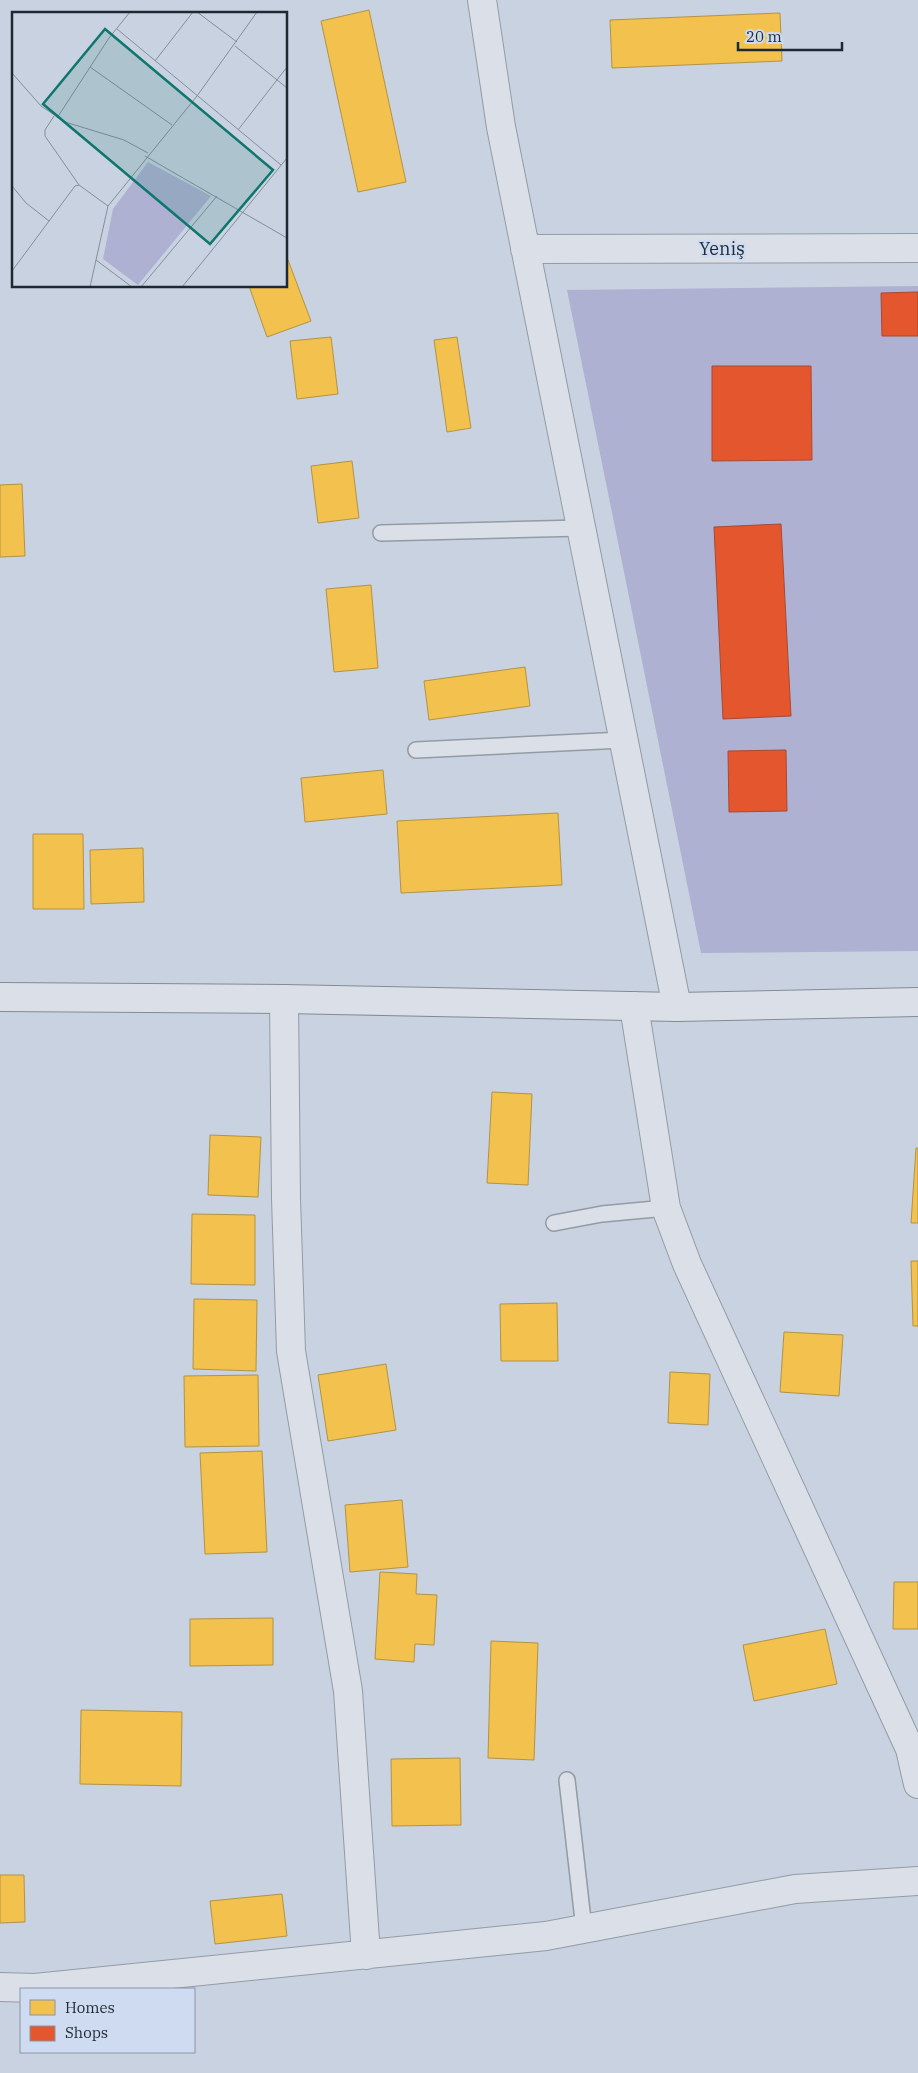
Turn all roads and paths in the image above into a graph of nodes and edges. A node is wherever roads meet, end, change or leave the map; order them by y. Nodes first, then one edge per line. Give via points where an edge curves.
1 (482, 0) edge
2 (918, 248) edge
3 (525, 249) junction
4 (581, 528) junction
5 (381, 533) dead end
6 (623, 740) junction
7 (416, 750) dead end
8 (0, 997) edge
9 (284, 999) junction
10 (918, 1002) edge
11 (634, 1006) junction
12 (677, 1007) junction
13 (666, 1208) junction
14 (554, 1223) dead end
15 (567, 1780) dead end
16 (918, 1784) edge
17 (918, 1881) edge
18 (584, 1929) junction
19 (366, 1955) junction
20 (0, 1987) edge

1 - 3 street via 501,127
2 - 3 street, Yeniş
3 - 4 street
4 - 5 lane
4 - 6 street
6 - 7 lane
6 - 12 street
8 - 9 street
9 - 11 street
9 - 19 street via 291,1351 348,1691
10 - 12 street
11 - 12 street
11 - 13 street
13 - 14 lane via 602,1214
13 - 16 street via 687,1264 910,1749
15 - 18 lane
17 - 18 street via 796,1889
18 - 19 street
19 - 20 street via 36,1988

